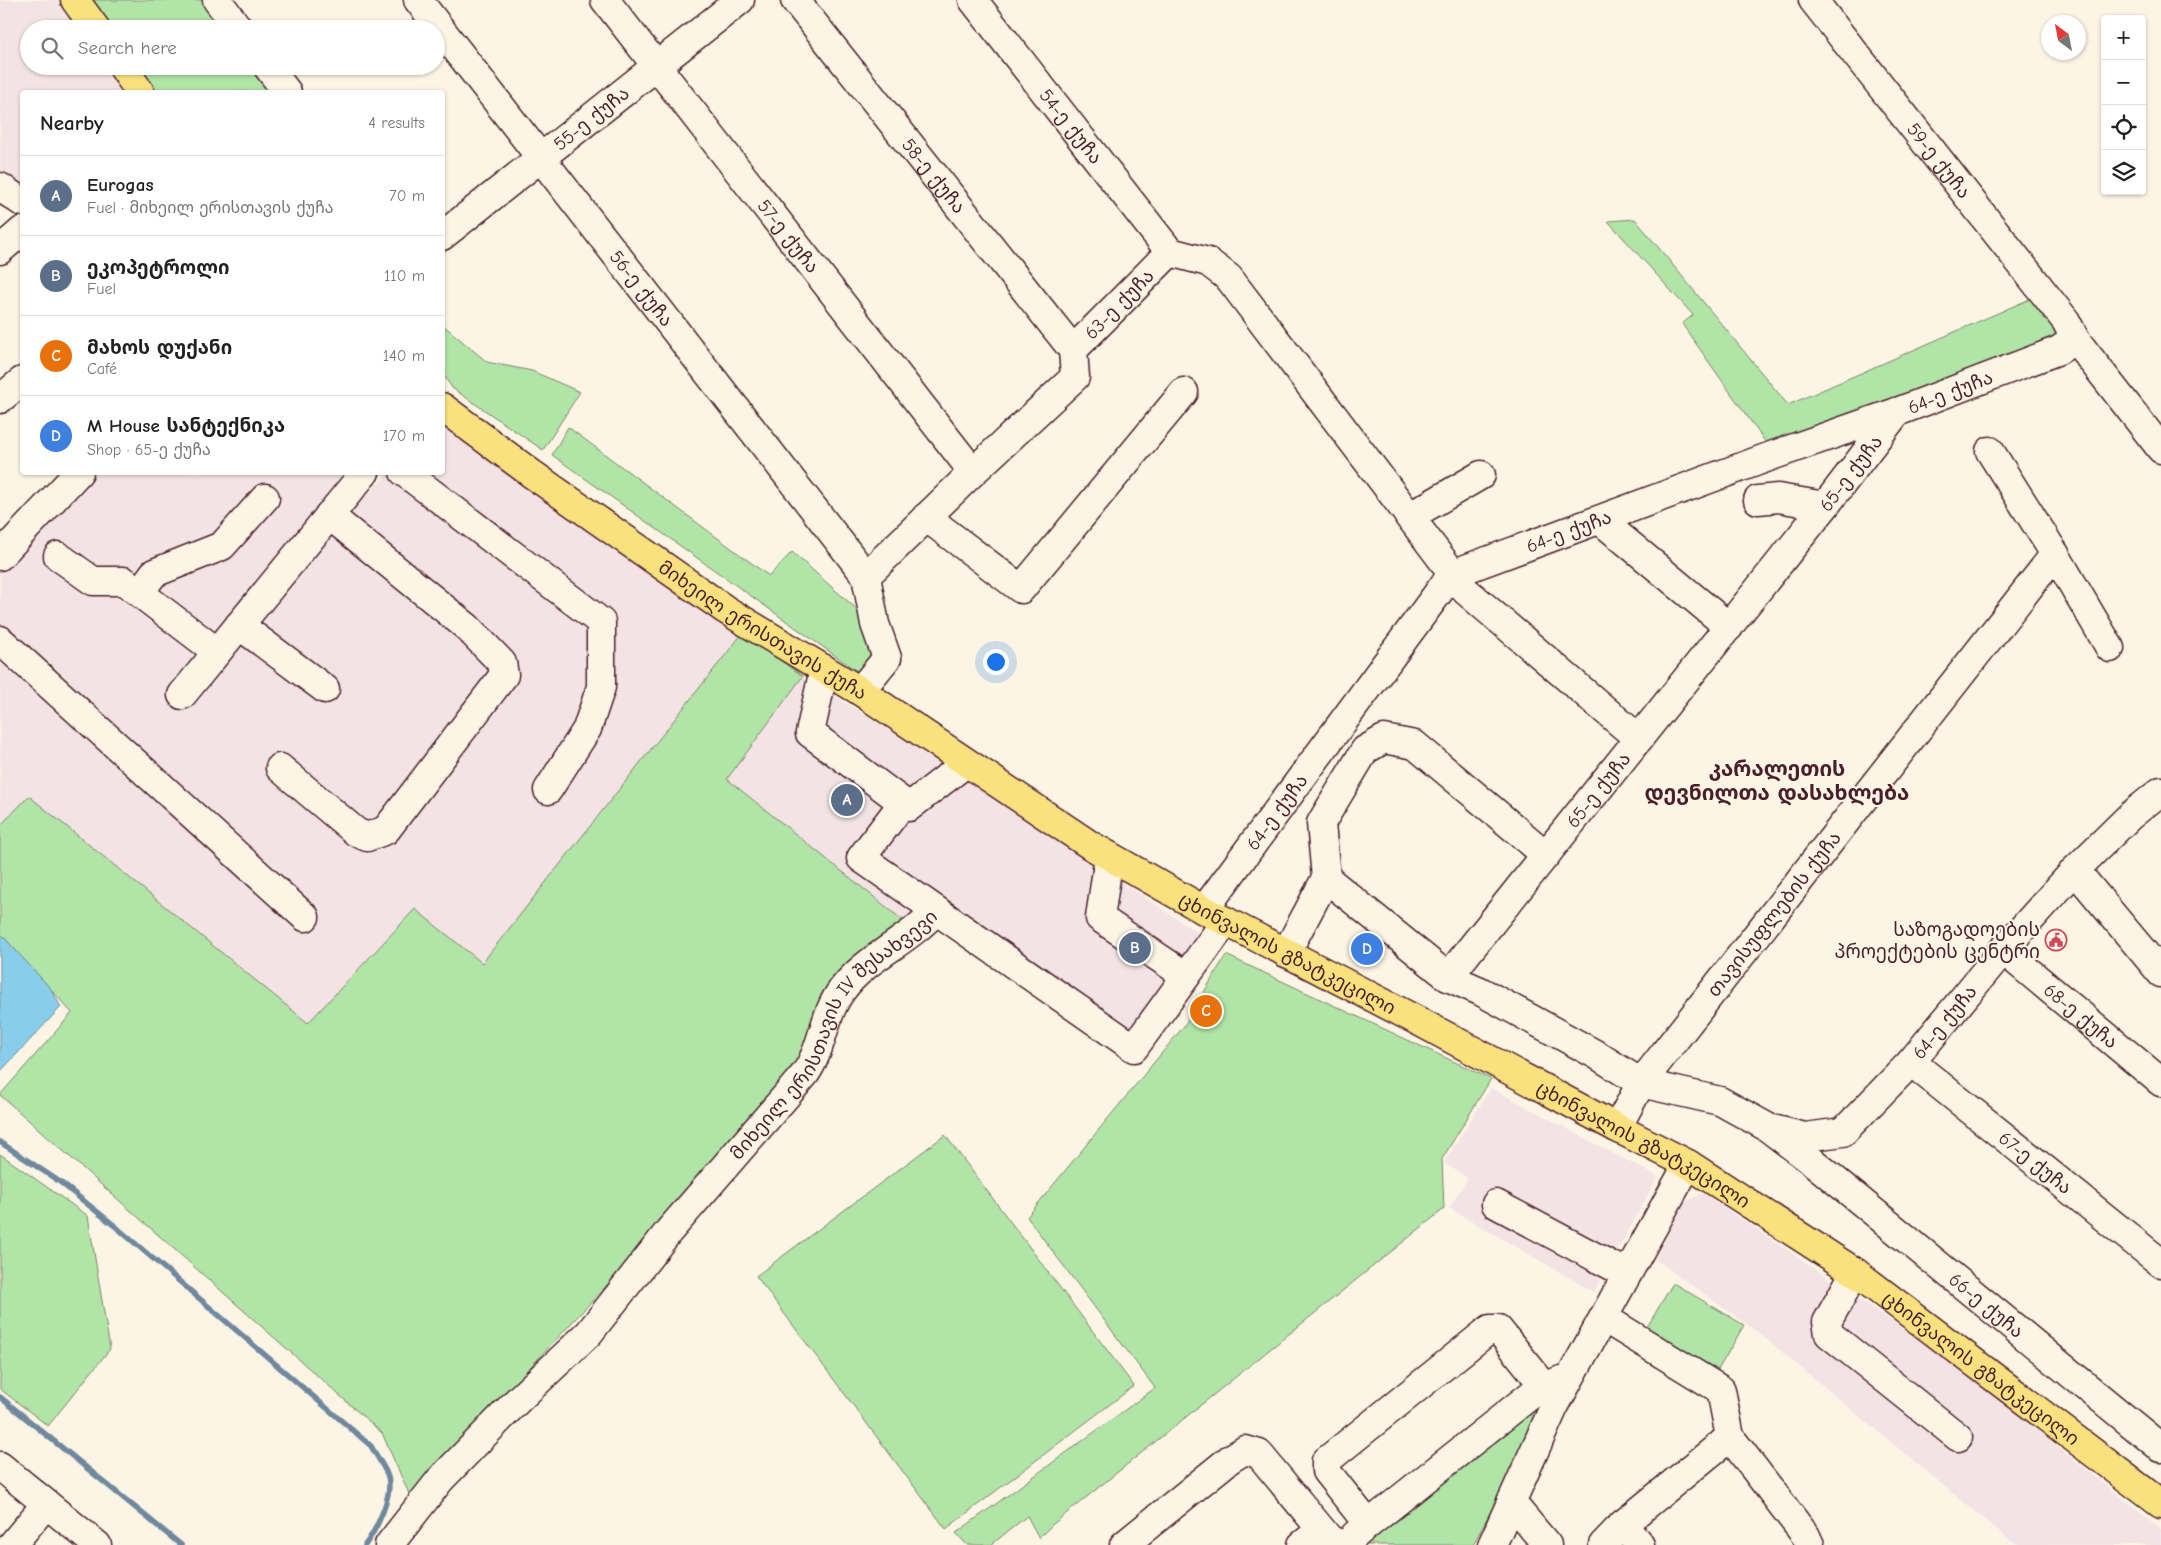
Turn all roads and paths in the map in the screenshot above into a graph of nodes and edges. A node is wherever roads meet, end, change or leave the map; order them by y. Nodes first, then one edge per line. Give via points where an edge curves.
1 (75, 0) edge
2 (217, 0) edge
3 (418, 0) edge
4 (606, 0) edge
5 (740, 0) edge
6 (795, 0) edge
7 (973, 0) edge
8 (1813, 0) edge
9 (89, 20) edge
10 (232, 20) edge
11 (434, 20) edge
12 (445, 35) edge
13 (657, 66) junction
14 (128, 75) edge
15 (274, 75) edge
16 (139, 90) edge
17 (285, 90) edge
18 (541, 158) junction
19 (0, 187) edge
20 (20, 201) edge
21 (20, 233) edge
22 (445, 234) edge
23 (0, 250) edge
24 (1170, 252) junction
25 (2070, 330) junction
26 (1072, 350) junction
27 (20, 383) edge
28 (1184, 392) dead end
29 (0, 399) edge
30 (445, 409) edge
31 (1897, 412) junction
32 (2161, 449) edge
33 (1990, 451) dead end
34 (972, 472) junction
35 (76, 475) edge
36 (362, 475) edge
37 (408, 475) edge
38 (1481, 475) dead end
39 (265, 498) dead end
40 (1758, 500) dead end
41 (1826, 506) junction
42 (329, 515) junction
43 (926, 516) junction
44 (1409, 517) junction
45 (1600, 520) junction
46 (2055, 554) junction
47 (0, 556) edge
48 (58, 556) dead end
49 (1452, 574) junction
50 (866, 576) junction
51 (140, 592) junction
52 (239, 625) junction
53 (1729, 626) junction
54 (0, 640) edge
55 (2110, 648) dead end
56 (217, 652) junction
57 (824, 669) junction
58 (324, 689) dead end
59 (860, 691) junction
60 (182, 695) dead end
61 (1339, 727) junction
62 (1639, 738) junction
63 (1365, 750) junction
64 (966, 763) junction
65 (280, 768) dead end
66 (548, 790) dead end
67 (2161, 791) edge
68 (903, 803) junction
69 (1100, 851) junction
70 (1546, 855) junction
71 (2075, 870) junction
72 (1326, 878) junction
73 (935, 911) junction
74 (1215, 916) junction
75 (305, 917) dead end
76 (2003, 950) junction
77 (1286, 953) junction
78 (2161, 973) edge
79 (1186, 976) junction
80 (1448, 977) junction
81 (1910, 1062) junction
82 (2161, 1082) edge
83 (1641, 1083) junction
84 (1767, 1127) junction
85 (1617, 1128) junction
86 (1688, 1164) junction
87 (1496, 1204) dead end
88 (2161, 1263) edge
89 (1855, 1272) junction
90 (1627, 1274) junction
91 (1604, 1318) junction
92 (1545, 1395) junction
93 (1730, 1437) junction
94 (1958, 1437) dead end
95 (2161, 1448) edge
96 (0, 1466) edge
97 (1511, 1502) junction
98 (46, 1504) junction
99 (2161, 1504) edge
100 (1368, 1524) junction
101 (1632, 1535) edge
102 (1311, 1537) edge
103 (12, 1545) edge
104 (97, 1545) edge
105 (388, 1545) edge
106 (1124, 1545) edge
107 (1347, 1545) edge
108 (1492, 1545) edge
109 (1547, 1545) edge
110 (1603, 1545) edge
111 (1810, 1545) edge

1 - 9 main road
2 - 10 street
3 - 11 street, 56-ე ქუჩა
4 - 13 street, 57-ე ქუჩა
5 - 13 street, 55-ე ქუჩა
6 - 26 street, 58-ე ქუჩა
7 - 24 street, 54-ე ქუჩა
8 - 25 street, 59-ე ქუჩა
12 - 18 street, 56-ე ქუჩა
13 - 18 street, 55-ე ქუჩა
13 - 34 street, 57-ე ქუჩა
14 - 16 main road
15 - 17 street
18 - 22 street, 55-ე ქუჩა
18 - 50 street, 56-ე ქუჩა
19 - 20 street
21 - 23 street
24 - 26 street, 63-ე ქუჩა
24 - 44 street, 63-ე ქუჩა via 1208,262 1229,278
25 - 31 street, 64-ე ქუჩა via 2059,350
25 - 32 street, 59-ე ქუჩა
26 - 34 street, 63-ე ქუჩა via 1075,376
27 - 29 street
28 - 43 street via 1021,589
30 - 57 main road, მიხეილ ერისთავის ქუჩა via 726,610
31 - 41 street, 65-ე ქუჩა
31 - 45 street, 64-ე ქუჩა
33 - 46 street
34 - 43 street, 63-ე ქუჩა
35 - 47 street
36 - 42 street
37 - 66 street via 601,622 601,687 587,729
38 - 44 street
39 - 51 street via 222,546 154,574
40 - 41 street via 1778,498
41 - 53 street, 65-ე ქუჩა
42 - 52 street
42 - 65 street via 466,627 502,663 504,675 386,830 367,837 356,832
43 - 50 street, 63-ე ქუჩა
44 - 49 street, 63-ე ქუჩა
45 - 49 street, 64-ე ქუჩა
45 - 53 street
46 - 55 street
46 - 83 street, თავისუფლების ქუჩა
48 - 51 street via 93,581 124,581
49 - 61 street, 64-ე ქუჩა
49 - 62 street, 63-ე ქუჩა via 1466,591
50 - 59 street via 875,624 887,658
51 - 56 street
52 - 56 street
52 - 58 street
53 - 62 street, 65-ე ქუჩა
54 - 75 street
56 - 60 street
57 - 59 main road, მიხეილ ერისთავის ქუჩა
57 - 68 street via 810,732
59 - 64 main road, მიხეილ ერისთავის ქუჩა
61 - 63 street
61 - 74 street, 64-ე ქუჩა
62 - 70 street, 65-ე ქუჩა
63 - 70 street via 1384,739 1415,745
63 - 72 street via 1322,823
64 - 68 street via 909,807
64 - 69 main road, მიხეილ ერისთავის ქუჩა
67 - 71 street, 64-ე ქუჩა via 2130,816
68 - 73 street via 861,858
69 - 74 main road, ცხინვალის გზატკეცილი
69 - 79 street via 1100,918
70 - 80 street, 65-ე ქუჩა
71 - 76 street, 64-ე ქუჩა
71 - 78 street
72 - 77 street
72 - 80 street
73 - 79 street, მიხეილ ერისთავის IV შესახვევი via 1134,1048
73 - 105 street, მიხეილ ერისთავის IV შესახვევი via 923,925 872,961 846,985 833,1006 814,1059 805,1074 669,1230 589,1333 440,1480
74 - 77 main road, ცხინვალის გზატკეცილი
74 - 79 street, მიხეილ ერისთავის IV შესახვევი
76 - 81 street, 64-ე ქუჩა
76 - 82 street, 68-ე ქუჩა
77 - 85 main road, ცხინვალის გზატკეცილი
80 - 83 street via 1597,1055
81 - 84 street, 64-ე ქუჩა via 1843,1132 1805,1137
81 - 88 street, 67-ე ქუჩა
83 - 84 street via 1720,1100
83 - 85 street, თავისუფლების ქუჩა
84 - 95 street, 66-ე ქუჩა
85 - 86 main road, ცხინვალის გზატკეცილი
86 - 89 main road, ცხინვალის გზატკეცილი
86 - 90 street
87 - 90 street
89 - 94 street via 1827,1322 1829,1334
89 - 99 main road, ცხინვალის გზატკეცილი
90 - 91 street
91 - 92 street via 1574,1371
91 - 93 street via 1721,1390
92 - 97 street
92 - 100 street
92 - 100 street via 1498,1330 1490,1330 1326,1461 1326,1471
93 - 101 street
93 - 111 street
96 - 98 street
97 - 108 street
97 - 109 street
98 - 103 street
98 - 104 street
100 - 107 street
101 - 110 street
102 - 106 street via 1258,1454 1245,1450
102 - 107 street

